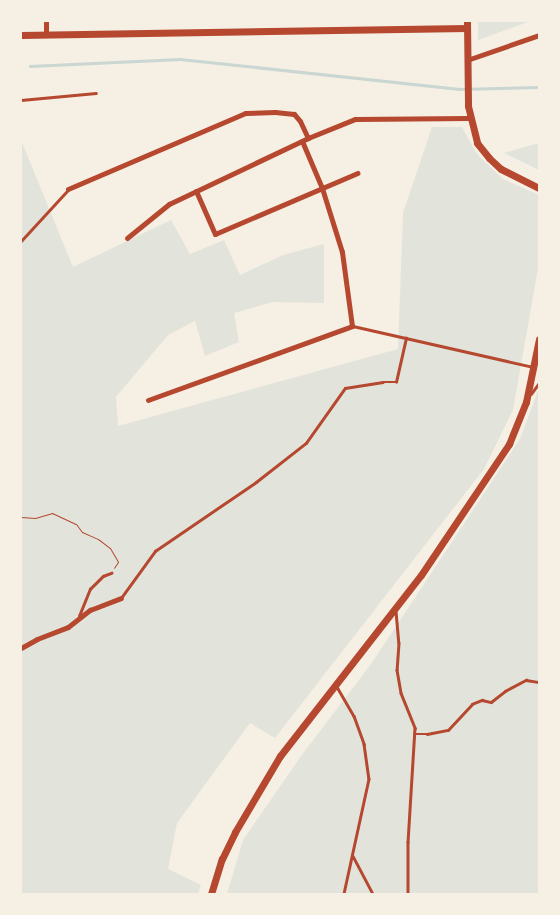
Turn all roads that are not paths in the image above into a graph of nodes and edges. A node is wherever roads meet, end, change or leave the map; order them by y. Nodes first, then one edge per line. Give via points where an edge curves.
1 (46, 21) edge
2 (467, 25) edge
3 (21, 35) edge
4 (46, 35) junction
5 (539, 35) edge
6 (467, 60) junction
7 (96, 93) dead end
8 (21, 100) edge
9 (469, 118) junction
10 (308, 138) junction
11 (302, 141) junction
12 (357, 173) dead end
13 (322, 188) junction
14 (539, 188) edge
15 (68, 189) joint
16 (196, 191) junction
17 (128, 238) dead end
18 (21, 241) edge
19 (352, 326) junction
20 (406, 338) junction
21 (539, 339) edge
22 (534, 367) junction
23 (539, 382) edge
24 (148, 400) dead end
25 (526, 402) junction
26 (111, 573) road end
27 (122, 598) joint
28 (395, 610) junction
29 (78, 620) junction
30 (21, 648) edge
31 (539, 682) edge
32 (336, 684) junction
33 (414, 734) junction
34 (353, 855) junction
35 (211, 894) edge
36 (344, 894) edge
37 (373, 894) edge
38 (408, 894) edge

1 - 4 street
2 - 4 main road
2 - 6 main road
3 - 4 main road
5 - 6 street
6 - 9 main road
7 - 8 lane
9 - 10 street via 355,119
9 - 14 main road via 477,143 489,158 516,178
10 - 11 street
10 - 15 street via 294,114 245,113
11 - 13 street
11 - 16 street
12 - 13 street
13 - 16 street via 215,234
13 - 19 street via 342,252
15 - 18 lane
16 - 17 street via 168,204
19 - 20 lane
19 - 24 street
20 - 22 lane
20 - 27 lane via 396,382 345,388 306,443 256,482 155,551
21 - 22 main road
22 - 25 main road
23 - 25 lane
25 - 28 main road via 509,444
26 - 29 lane via 90,589
27 - 29 street via 90,610
28 - 32 main road
28 - 33 lane via 400,693
29 - 30 street
31 - 33 lane via 526,680 491,702 482,700 472,704 448,730
32 - 34 lane via 354,716 364,744 369,779
32 - 35 main road via 280,756 256,794 225,852
33 - 38 lane
34 - 36 lane
34 - 37 lane

